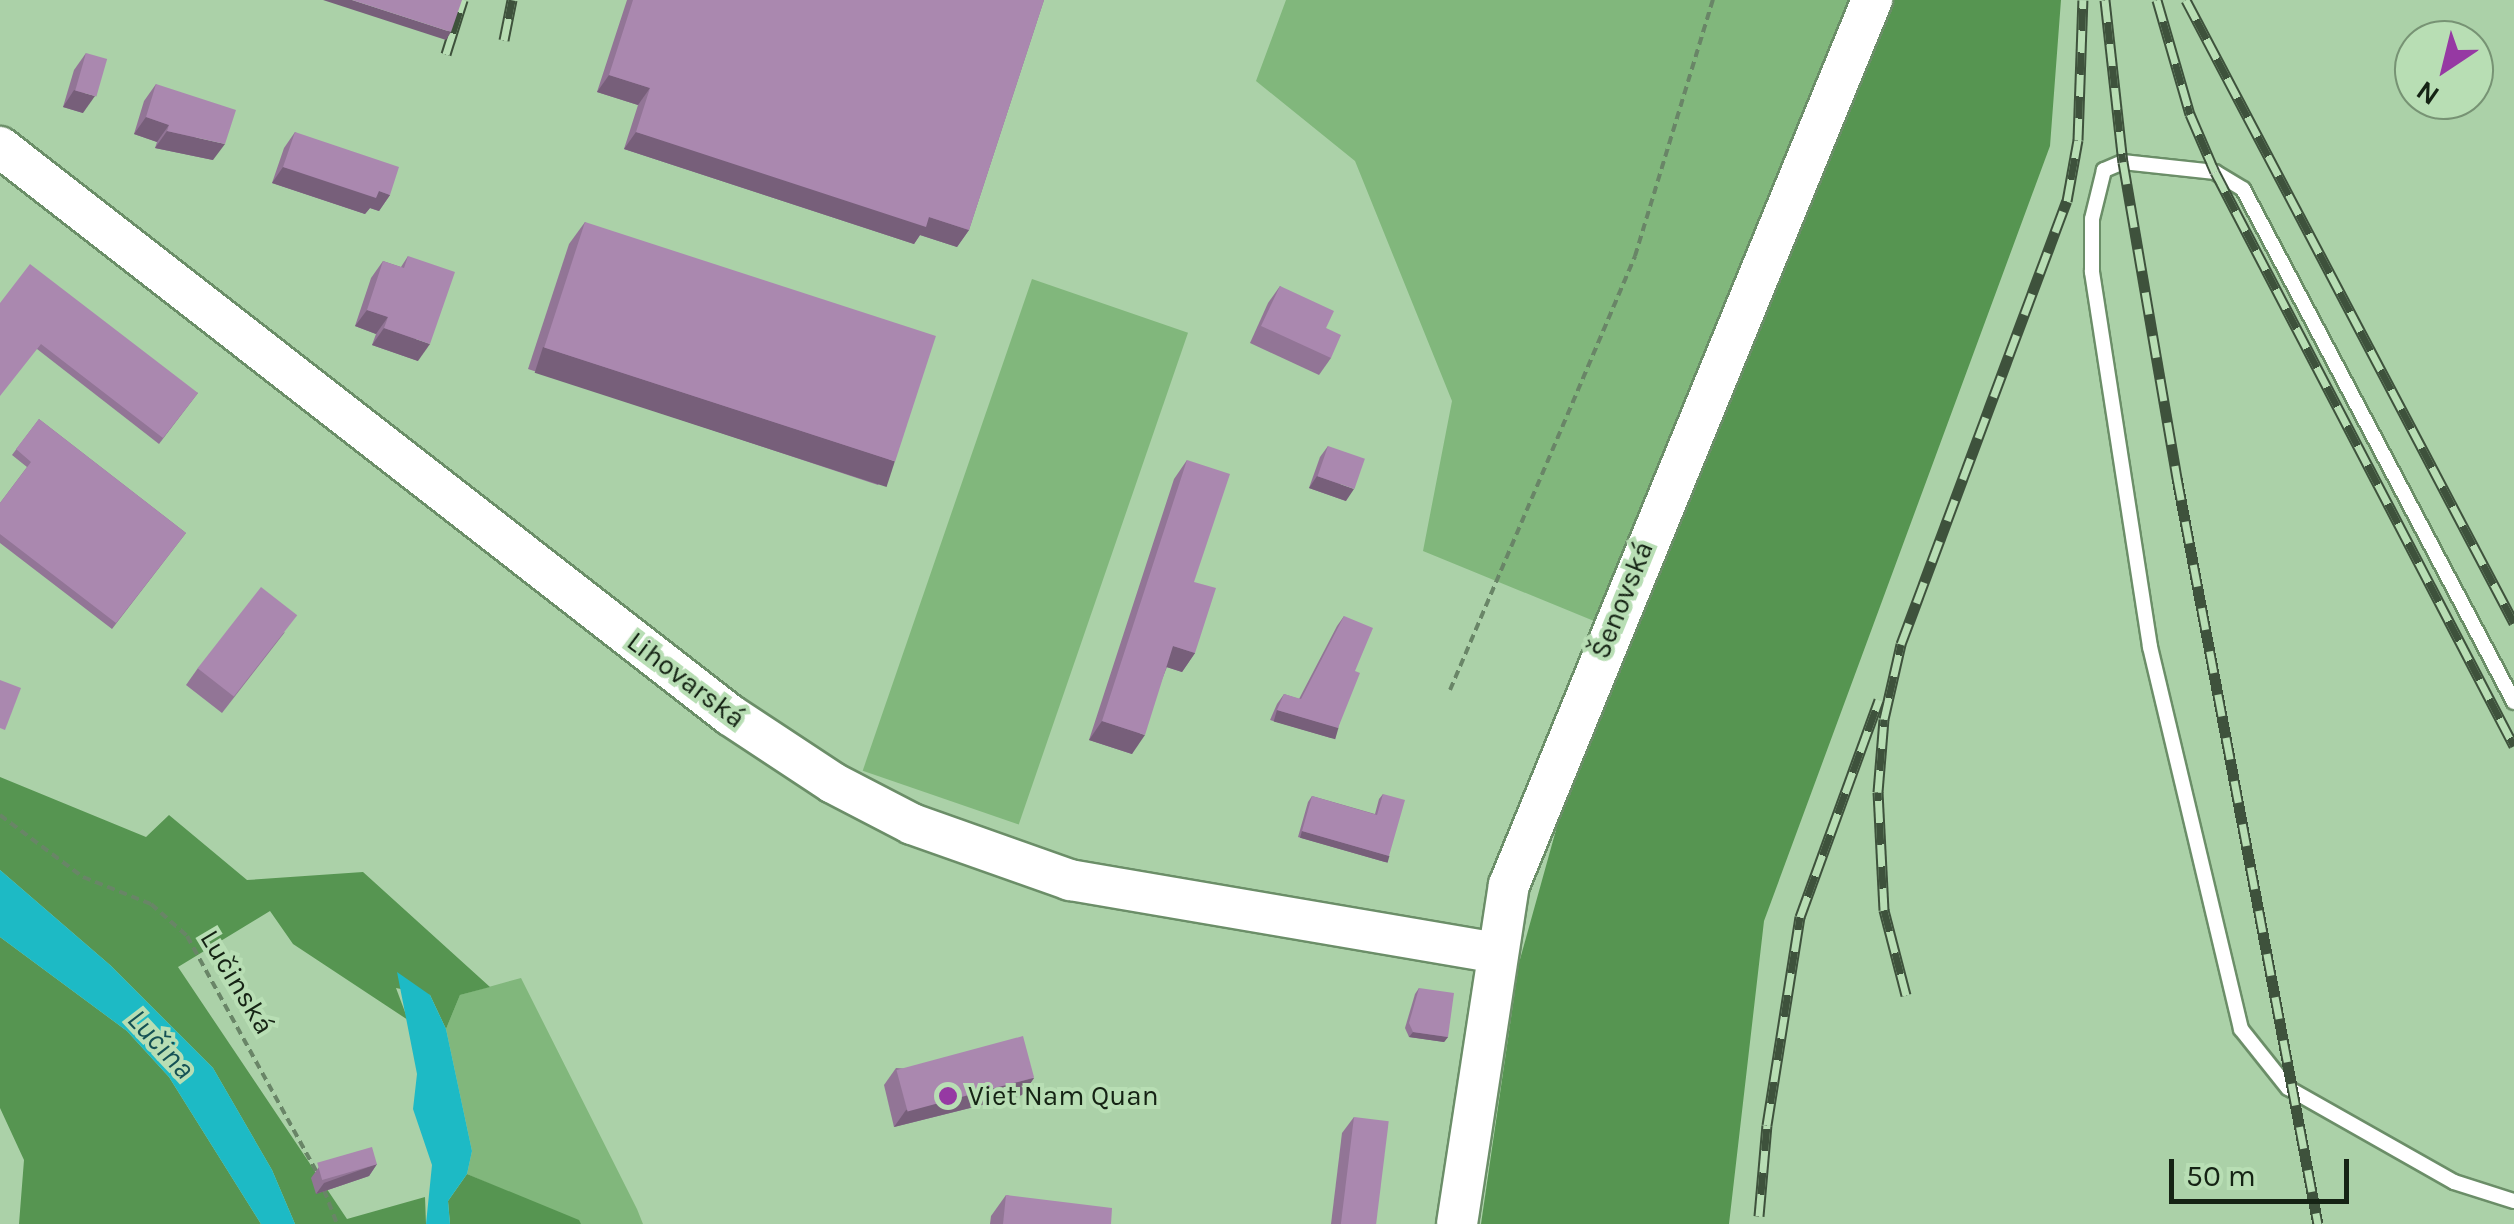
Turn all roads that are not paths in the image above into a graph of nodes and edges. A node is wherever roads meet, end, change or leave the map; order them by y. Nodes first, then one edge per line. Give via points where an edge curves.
1 (1872, 0) edge
2 (0, 147) edge
3 (2514, 702) edge
4 (1496, 953) junction
5 (2514, 1201) edge
6 (1457, 1224) edge

1 - 4 street, Šenovská via 1557,758 1509,886
2 - 4 street, Lihovarská via 730,715 834,783 912,824 1070,880
3 - 5 lane via 2243,189 2215,172 2123,162 2104,170 2092,219 2092,272 2150,646 2241,1029 2288,1088 2454,1182
4 - 6 street, Šenovská

